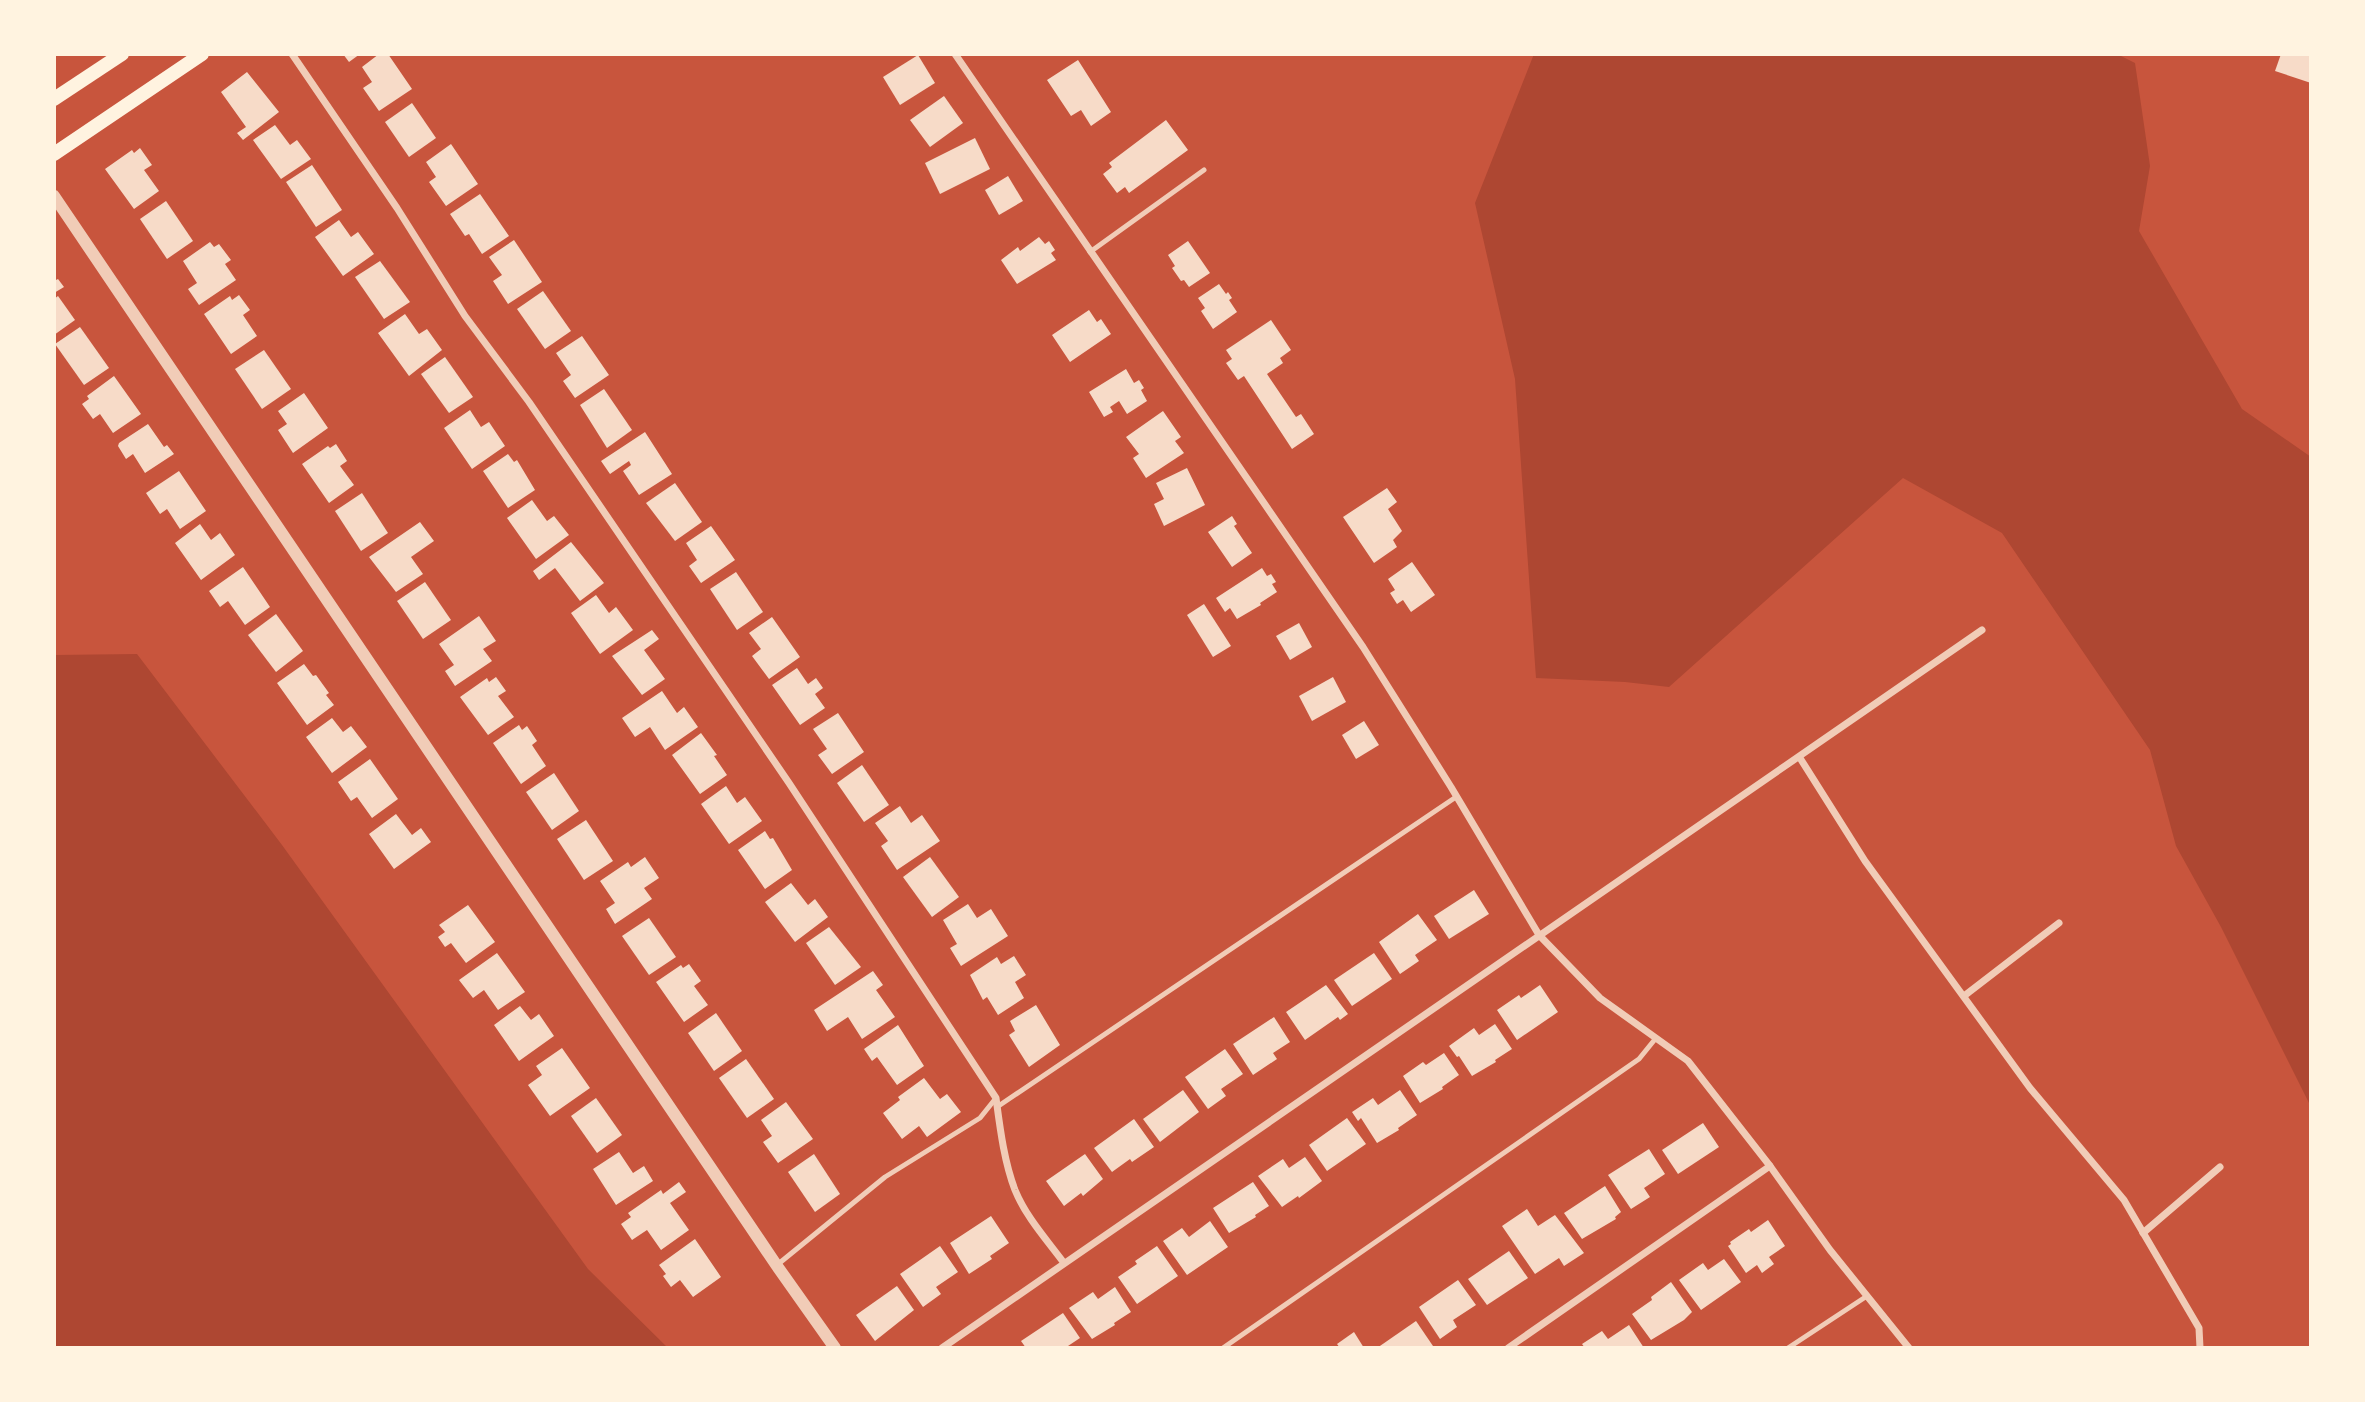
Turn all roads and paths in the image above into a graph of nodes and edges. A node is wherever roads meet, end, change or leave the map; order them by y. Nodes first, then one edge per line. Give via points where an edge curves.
1 (122, 54) edge
2 (202, 54) edge
3 (292, 54) edge
4 (955, 54) edge
5 (54, 99) edge
6 (54, 154) edge
7 (1204, 170) dead end
8 (54, 196) edge
9 (1090, 252) junction
10 (1982, 630) dead end
11 (1800, 758) junction
12 (1456, 797) junction
13 (2059, 923) dead end
14 (1538, 934) junction
15 (1964, 996) junction
16 (1656, 1038) junction
17 (996, 1098) junction
18 (998, 1107) junction
19 (1770, 1166) junction
20 (2220, 1167) dead end
21 (2143, 1233) junction
22 (1064, 1264) junction
23 (776, 1266) junction
24 (1867, 1296) junction
25 (835, 1348) edge
26 (942, 1348) edge
27 (1223, 1348) edge
28 (1508, 1348) edge
29 (1788, 1348) edge
30 (1909, 1348) edge
31 (2200, 1348) edge

1 - 5 main road
2 - 6 main road
3 - 17 street via 465,316 529,402 789,783
4 - 9 street
7 - 9 lane
8 - 23 street
9 - 12 street via 1363,647
10 - 11 street
11 - 14 street
11 - 15 street via 1865,861
12 - 14 street
12 - 18 lane
13 - 15 street
14 - 16 street via 1600,998
14 - 22 street
15 - 21 street via 2030,1087 2124,1200
16 - 19 street via 1688,1061
16 - 27 lane via 1640,1059
17 - 18 street
17 - 23 lane via 979,1118 885,1177
18 - 22 street via 1015,1190
19 - 24 street
19 - 28 street
20 - 21 street
21 - 31 street via 2199,1328
22 - 26 street
23 - 25 street
24 - 29 lane
24 - 30 street

